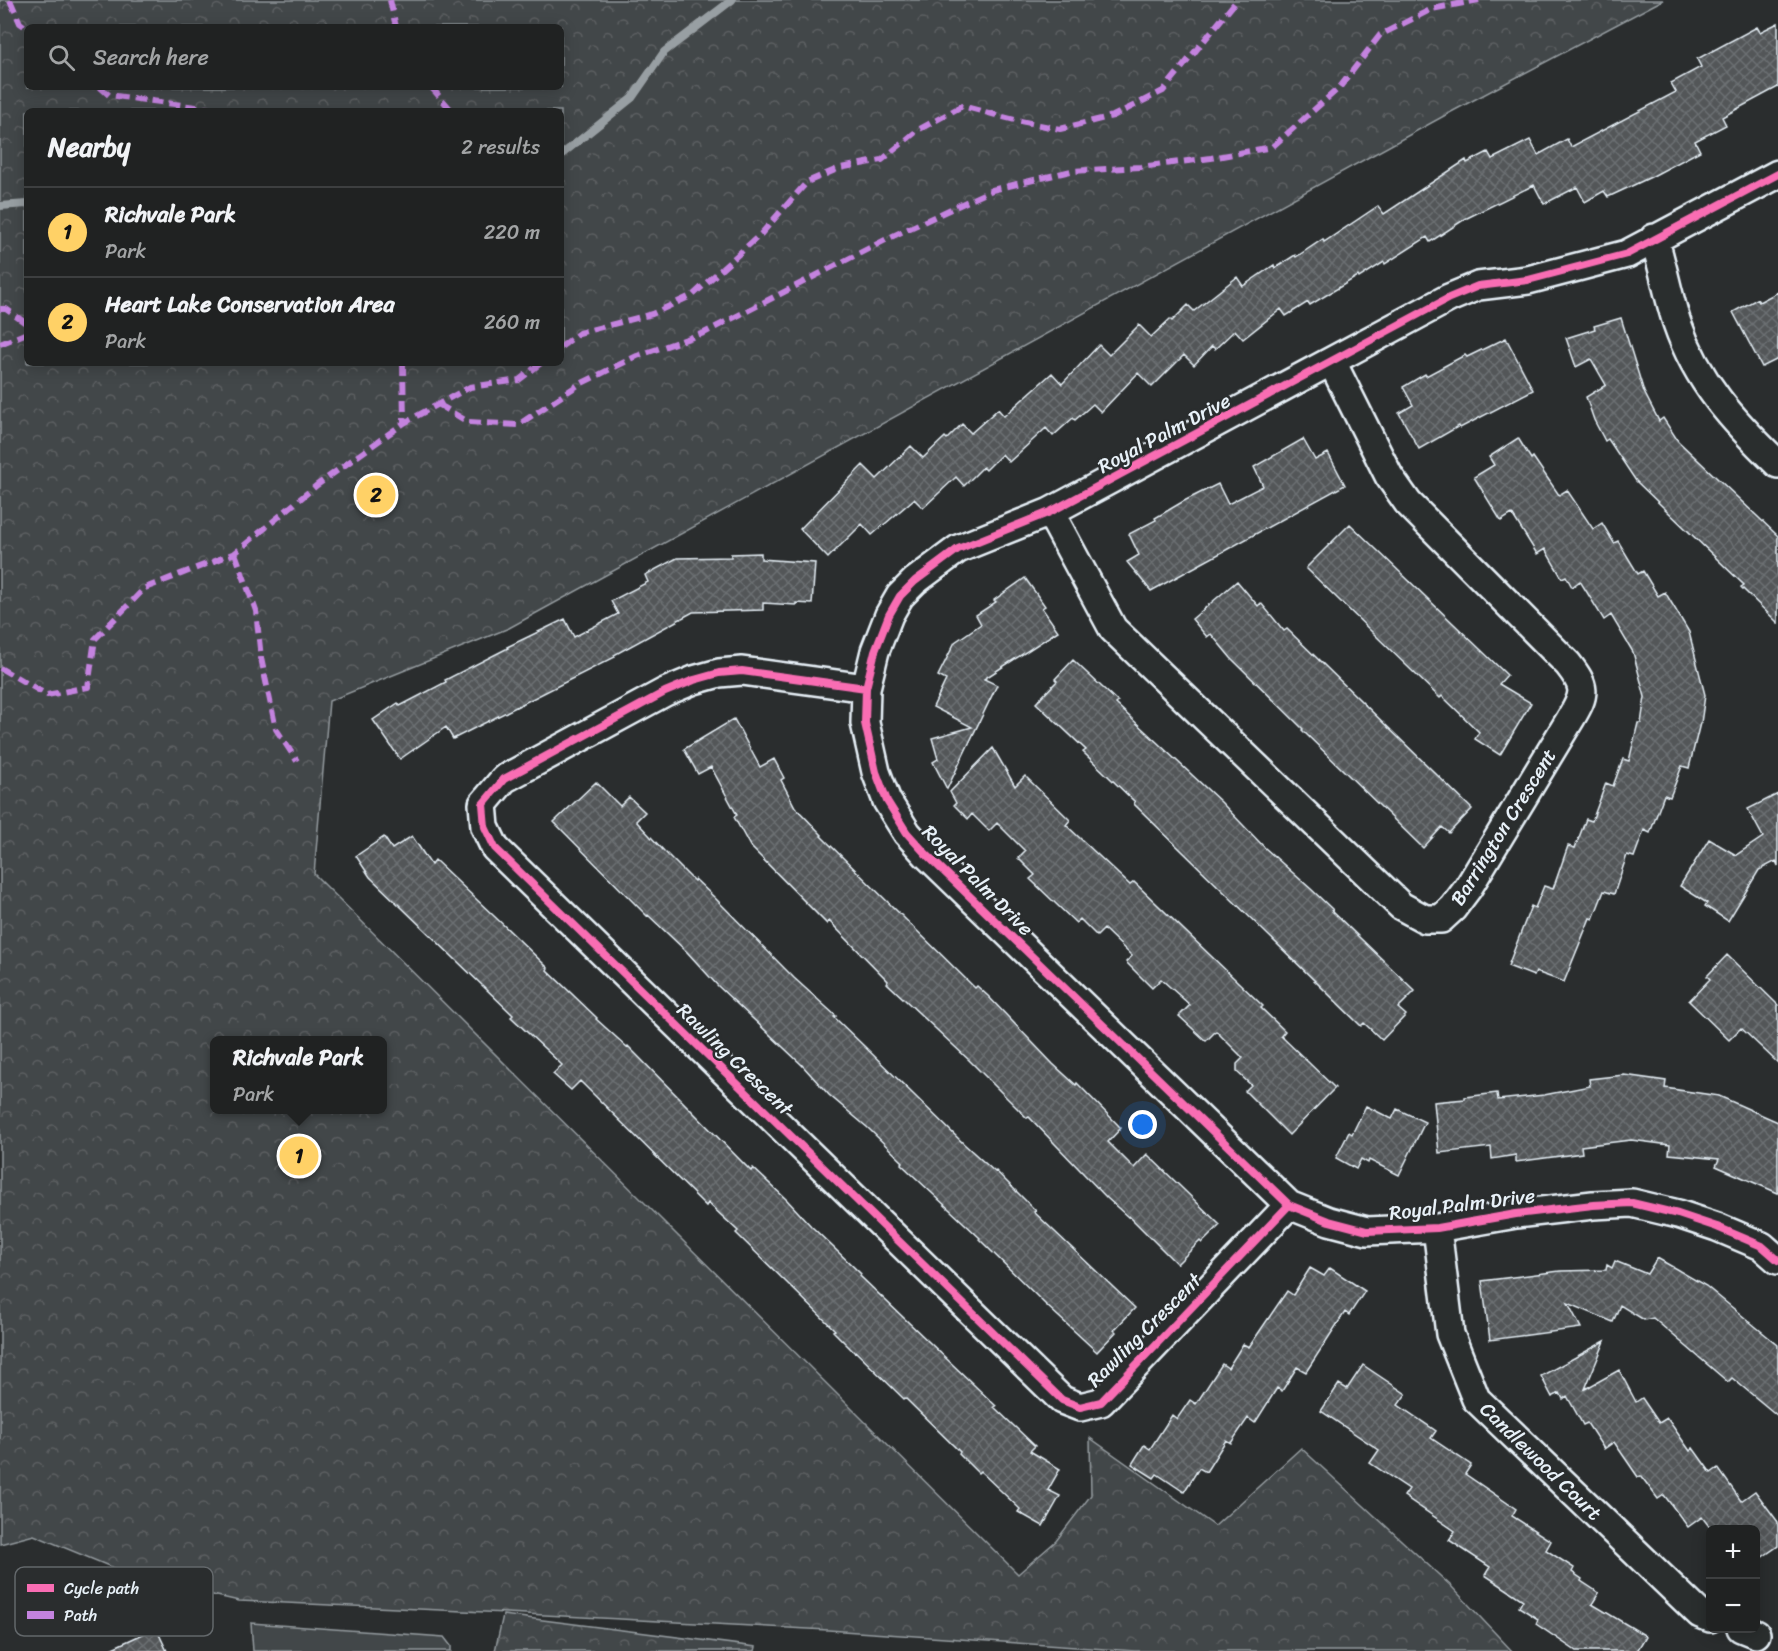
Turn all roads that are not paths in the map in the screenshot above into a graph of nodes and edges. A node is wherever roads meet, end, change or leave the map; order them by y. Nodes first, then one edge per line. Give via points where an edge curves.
1 (1778, 174) edge
2 (1654, 238) junction
3 (1332, 362) junction
4 (1778, 464) edge
5 (1050, 512) junction
6 (866, 688) junction
7 (1289, 1204) junction
8 (1437, 1228) junction
9 (1778, 1260) edge
10 (1706, 1616) edge

1 - 2 street, Royal Palm Drive
2 - 3 street, Royal Palm Drive via 1627,254 1528,280 1478,286
2 - 4 street via 1690,355 1713,395
3 - 5 street, Royal Palm Drive
3 - 5 street, Barrington Crescent via 1389,476 1408,503 1581,680 1582,699 1571,718 1468,888 1441,919 1425,919 1401,906 1113,629
5 - 6 street, Royal Palm Drive via 958,549 915,580 889,615
6 - 7 street, Royal Palm Drive via 866,723 876,772 887,801 907,833
6 - 7 street, Rawling Crescent via 742,670 694,680 504,779 483,804 485,827 495,848 1062,1400 1080,1407 1101,1402
7 - 8 street, Royal Palm Drive via 1367,1231
8 - 9 street, Royal Palm Drive via 1516,1214 1632,1203 1717,1227 1761,1246
8 - 10 street, Candlewood Court via 1450,1334 1476,1399

